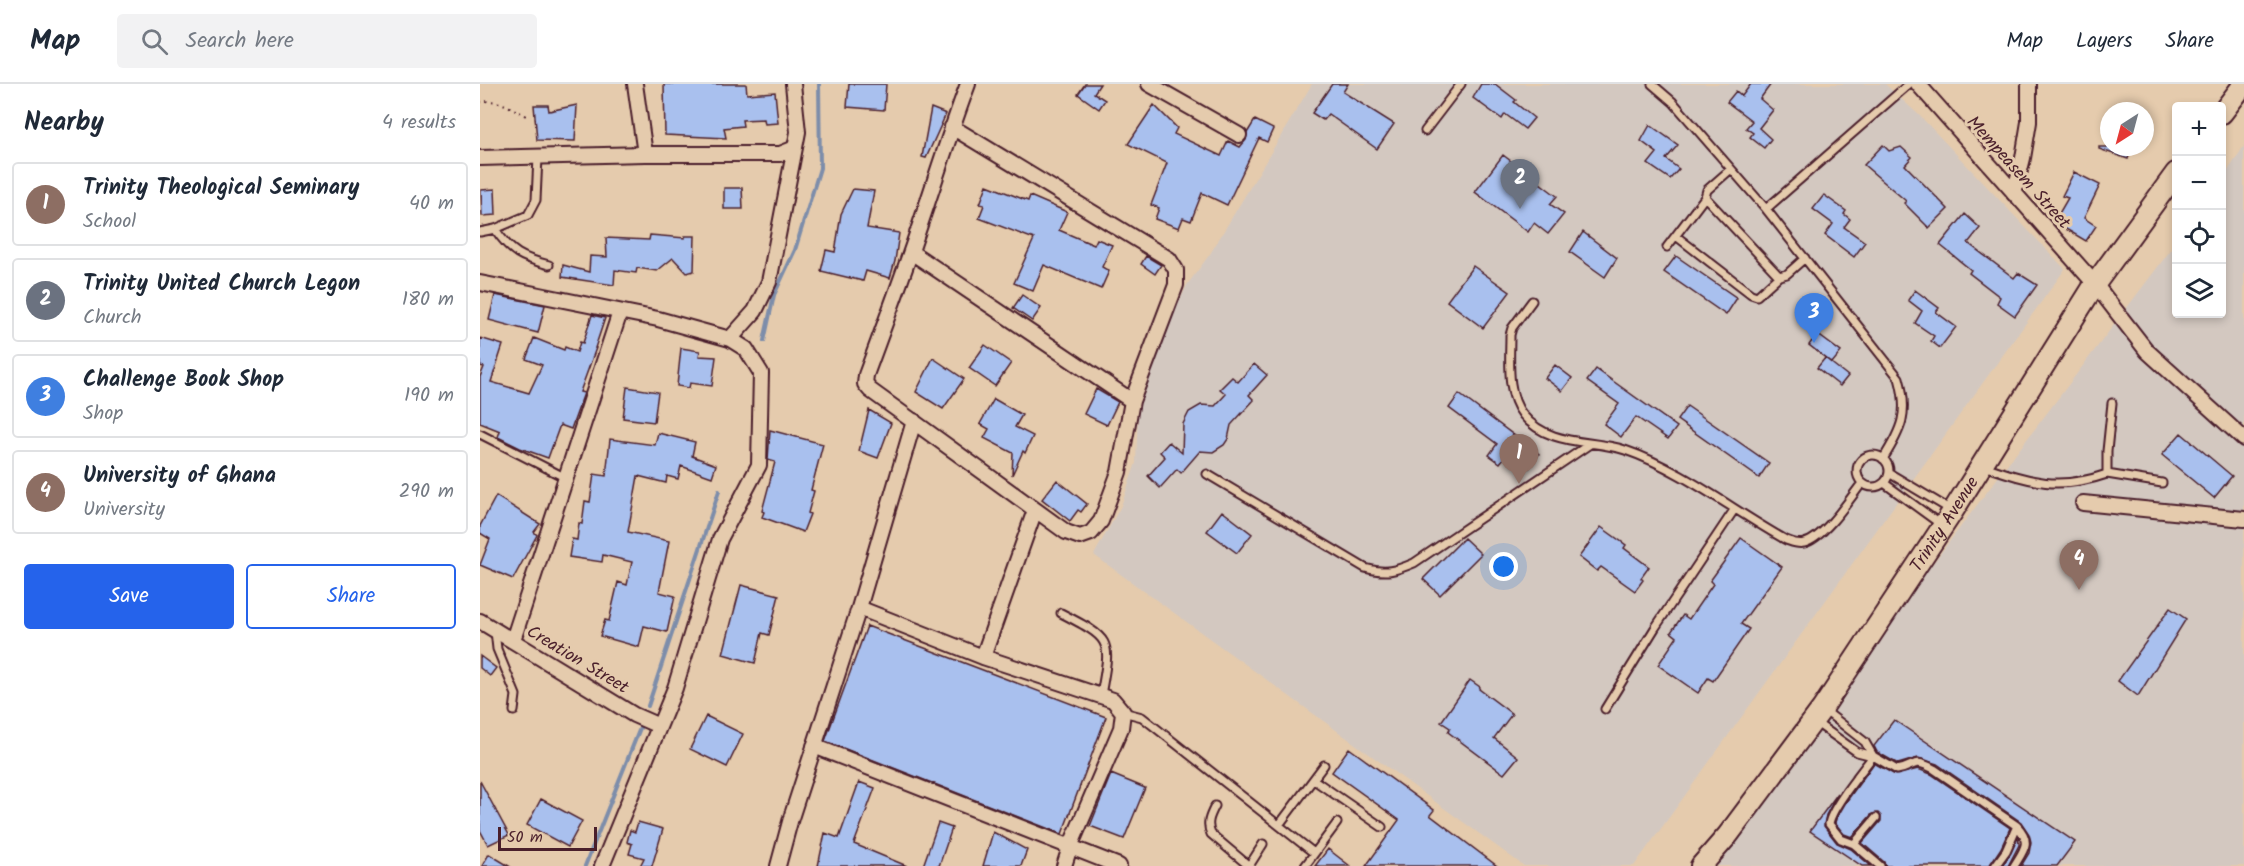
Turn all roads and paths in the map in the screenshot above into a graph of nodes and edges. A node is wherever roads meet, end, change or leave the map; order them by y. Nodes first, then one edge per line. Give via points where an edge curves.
1 (635, 84) edge
2 (793, 84) edge
3 (968, 84) edge
4 (1149, 84) edge
5 (1461, 84) edge
6 (1652, 84) edge
7 (1909, 84) edge
8 (1918, 84) edge
9 (2029, 84) edge
10 (2244, 84) edge
11 (480, 102) edge
12 (2226, 108) edge
13 (527, 116) dead end
14 (952, 127) junction
15 (1425, 131) dead end
16 (1239, 135) dead end
17 (795, 148) junction
18 (645, 153) junction
19 (538, 157) junction
20 (480, 158) edge
21 (1731, 169) junction
22 (2172, 178) edge
23 (2014, 194) junction
24 (1705, 197) junction
25 (1766, 209) junction
26 (495, 230) junction
27 (480, 232) edge
28 (1676, 236) junction
29 (1667, 247) dead end
30 (911, 252) junction
31 (1805, 258) junction
32 (549, 265) dead end
33 (1779, 276) junction
34 (480, 283) edge
35 (2095, 284) junction
36 (1532, 301) dead end
37 (620, 312) junction
38 (730, 339) junction
39 (1132, 401) junction
40 (2112, 402) dead end
41 (914, 421) junction
42 (480, 434) edge
43 (2244, 439) edge
44 (1590, 444) junction
45 (1883, 459) junction
46 (1982, 465) junction
47 (1889, 473) junction
48 (1207, 474) dead end
49 (2107, 474) junction
50 (566, 478) junction
51 (1862, 483) junction
52 (1884, 483) junction
53 (2162, 483) dead end
54 (2084, 502) dead end
55 (1035, 510) junction
56 (1734, 510) junction
57 (1948, 519) junction
58 (2244, 519) edge
59 (859, 608) junction
60 (1061, 613) dead end
61 (480, 621) edge
62 (495, 630) junction
63 (513, 640) junction
64 (984, 657) junction
65 (1101, 695) junction
66 (1605, 709) dead end
67 (514, 711) dead end
68 (1123, 712) junction
69 (1818, 714) junction
70 (659, 726) junction
71 (814, 746) junction
72 (1874, 756) junction
73 (1324, 765) dead end
74 (1314, 780) junction
75 (1215, 806) dead end
76 (1876, 818) dead end
77 (1337, 823) dead end
78 (1280, 825) junction
79 (2017, 826) junction
80 (1382, 827) dead end
81 (1263, 844) dead end
82 (1854, 844) junction
83 (1070, 847) junction
84 (1314, 853) junction
85 (602, 866) edge
86 (778, 866) edge
87 (1064, 866) edge
88 (1119, 866) edge
89 (1305, 866) edge
90 (1701, 866) edge
91 (1880, 866) edge
92 (1995, 866) edge
93 (2014, 866) edge

1 - 18 street
2 - 17 street via 798,132
3 - 14 street
4 - 16 street
5 - 15 lane
6 - 21 lane via 1673,102
7 - 25 lane
8 - 23 street, Mempeasem Street
9 - 23 street via 2030,122
10 - 12 street
11 - 13 path via 490,99
14 - 30 street
14 - 39 street via 1169,259 1176,270 1176,285
17 - 18 street via 780,154
17 - 38 street via 770,282 755,311
18 - 19 street
19 - 20 street
19 - 26 lane via 533,208 528,215
21 - 24 lane via 1707,190
21 - 25 lane
22 - 35 street, Trinity Avenue
23 - 35 street, Mempeasem Street
24 - 28 lane
24 - 33 lane
25 - 31 lane
26 - 27 lane
26 - 32 lane via 514,252
28 - 29 lane
28 - 33 lane via 1751,294 1762,293
30 - 39 street
30 - 41 street via 865,384
31 - 33 lane
31 - 45 lane via 1899,378 1905,399 1903,415 1898,436
34 - 37 street
35 - 43 street, Mempeasem Street via 2147,351
35 - 46 street, Trinity Avenue
36 - 44 lane via 1510,335 1514,399 1523,416 1543,431 1560,439
37 - 38 street
37 - 50 street
38 - 70 street via 746,349 761,373 759,465 720,539 675,688
39 - 55 street via 1119,472 1101,521 1091,533 1080,537 1066,532
40 - 49 lane
41 - 55 street
41 - 59 street
42 - 50 lane
44 - 48 lane via 1414,563 1380,572 1365,568
44 - 56 lane via 1624,450 1673,472
45 - 47 lane
45 - 51 lane via 1873,455 1860,462 1857,469
46 - 49 lane via 2050,485
46 - 57 street, Trinity Avenue
47 - 52 lane
47 - 57 lane
49 - 53 lane
50 - 63 street
51 - 52 lane via 1869,487
51 - 56 lane via 1824,530 1801,544 1786,540
52 - 57 lane
54 - 58 street
55 - 64 street
56 - 66 lane
57 - 69 street, Trinity Avenue
59 - 64 street
59 - 71 street
60 - 65 lane via 1092,628 1107,645
61 - 62 street, Creation Street
62 - 63 street, Creation Street
62 - 67 lane via 497,649 514,685
63 - 70 street, Creation Street via 634,715
64 - 65 street
65 - 68 street via 1113,699
68 - 78 lane via 1142,717
68 - 83 street via 1114,747
69 - 72 lane via 1865,742
69 - 72 lane via 1857,752
69 - 90 street, Trinity Avenue
70 - 85 street
71 - 83 street
71 - 86 street
72 - 79 lane via 1897,770 1922,763
72 - 82 lane via 1828,824 1841,839
73 - 74 lane
74 - 78 lane
74 - 80 lane
75 - 81 lane via 1208,820 1211,834 1249,866
76 - 82 lane
77 - 84 lane
78 - 84 lane
79 - 92 lane
79 - 93 lane via 2026,843
82 - 91 lane
83 - 87 street
83 - 88 street
84 - 89 lane

